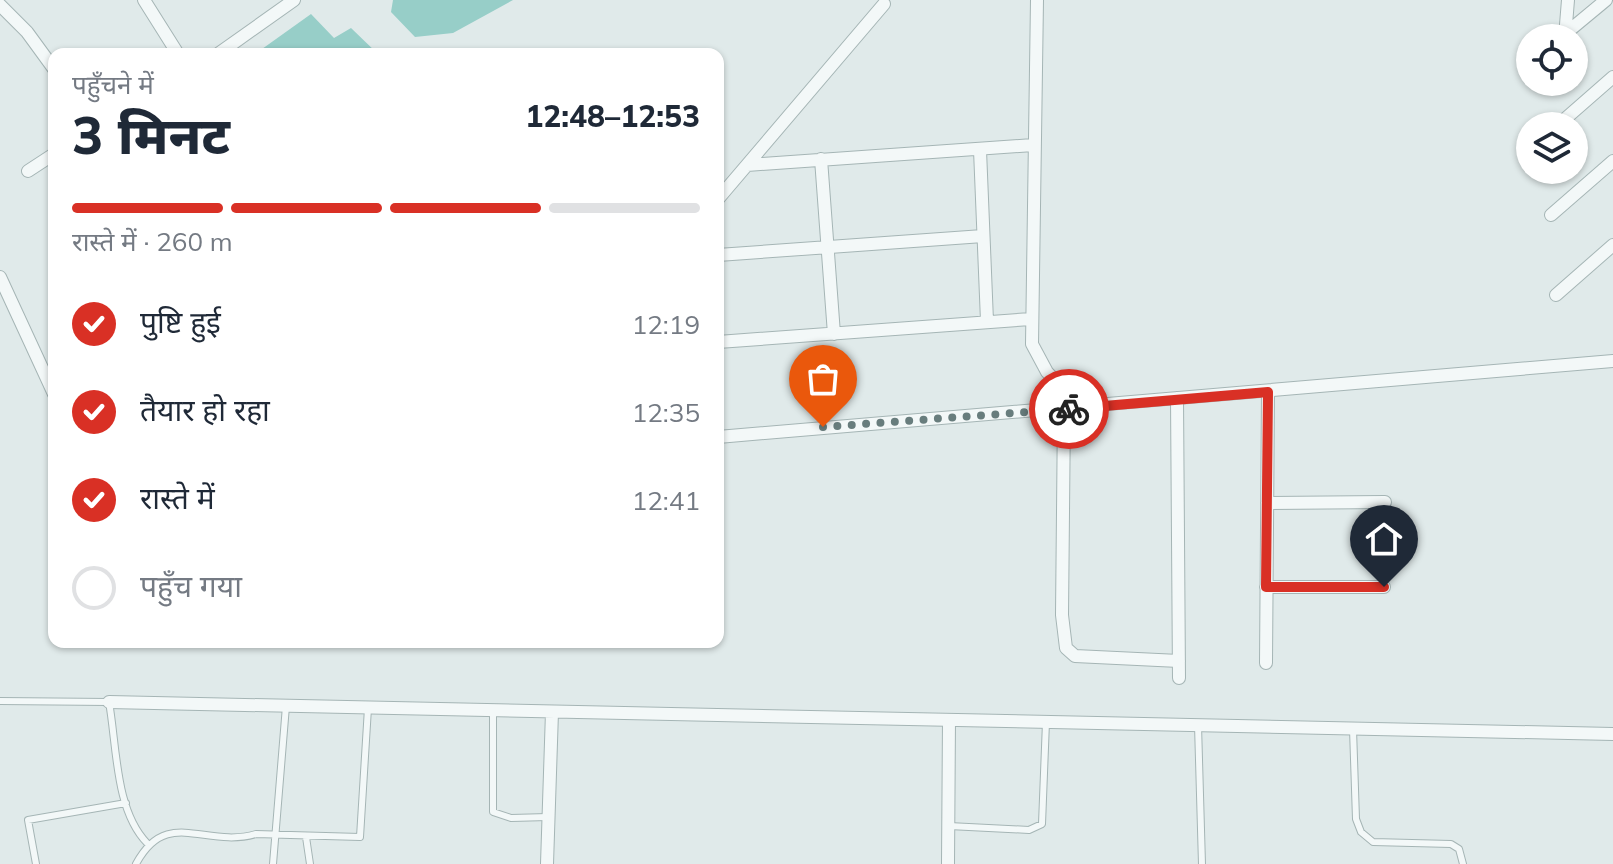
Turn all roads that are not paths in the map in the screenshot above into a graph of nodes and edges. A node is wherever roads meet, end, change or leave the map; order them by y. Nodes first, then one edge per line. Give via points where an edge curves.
1 (144, 0) edge
2 (294, 0) edge
3 (1037, 0) edge
4 (1568, 0) edge
5 (1606, 0) edge
6 (884, 1) edge
7 (0, 5) edge
8 (1566, 24) edge
9 (1579, 24) edge
10 (174, 48) edge
11 (226, 48) edge
12 (48, 61) edge
13 (1613, 77) edge
14 (1573, 112) edge
15 (1033, 145) junction
16 (980, 150) junction
17 (48, 158) edge
18 (821, 159) junction
19 (1613, 161) edge
20 (747, 165) junction
21 (28, 171) dead end
22 (724, 192) edge
23 (1551, 215) dead end
24 (983, 236) junction
25 (826, 245) junction
26 (1613, 245) edge
27 (724, 254) edge
28 (0, 277) edge
29 (1556, 295) dead end
30 (1031, 319) junction
31 (987, 321) junction
32 (834, 334) junction
33 (724, 342) edge
34 (1613, 361) edge
35 (48, 381) edge
36 (1268, 392) junction
37 (1177, 398) junction
38 (1081, 408) junction
39 (1064, 409) junction
40 (724, 437) edge
41 (1385, 502) dead end
42 (1267, 503) junction
43 (1266, 587) junction
44 (1384, 587) dead end
45 (1179, 661) junction
46 (1266, 663) dead end
47 (1179, 678) dead end
48 (0, 701) edge
49 (109, 702) junction
50 (286, 706) junction
51 (368, 708) junction
52 (493, 710) junction
53 (552, 712) junction
54 (949, 720) junction
55 (1046, 722) junction
56 (1198, 725) junction
57 (1353, 729) junction
58 (1613, 734) edge
59 (126, 803) junction
60 (548, 817) junction
61 (946, 826) junction
62 (276, 837) junction
63 (306, 837) junction
64 (147, 843) junction
65 (36, 864) edge
66 (136, 864) edge
67 (273, 864) edge
68 (310, 864) edge
69 (547, 864) edge
70 (948, 864) edge
71 (1202, 864) edge
72 (1463, 864) edge

1 - 10 street
2 - 11 street
3 - 15 street
4 - 8 street
5 - 9 street
6 - 20 street
7 - 12 street
13 - 14 street
15 - 16 street
15 - 30 street
16 - 18 street
16 - 24 street
17 - 21 street
18 - 20 street
18 - 25 street
19 - 23 street
20 - 22 street
24 - 25 street
24 - 31 street
25 - 27 street
25 - 32 street
26 - 29 street
28 - 35 street
30 - 31 street
30 - 38 street via 1038,357
31 - 32 street
32 - 33 street
34 - 36 street
36 - 37 street
36 - 42 street
37 - 38 street
37 - 45 street
38 - 39 street
39 - 40 street
39 - 45 street via 1066,648 1075,656
41 - 42 street
42 - 43 street
43 - 44 street
43 - 46 street
45 - 47 street
48 - 49 lane
49 - 50 street
49 - 59 lane
50 - 51 street
50 - 62 lane
51 - 52 street
51 - 63 lane via 360,837
52 - 53 street
52 - 60 lane via 493,812 511,818
53 - 54 street
53 - 60 street
54 - 55 street
54 - 61 street
55 - 56 street
55 - 61 lane via 1044,818 1038,827
56 - 57 street
56 - 71 lane
57 - 58 street
57 - 72 lane via 1361,832 1373,842 1451,844 1459,849
59 - 64 lane via 133,828
59 - 65 lane via 28,820
60 - 69 street
61 - 70 street
62 - 63 lane
62 - 64 lane via 169,833
62 - 67 lane
63 - 68 lane
64 - 66 lane

